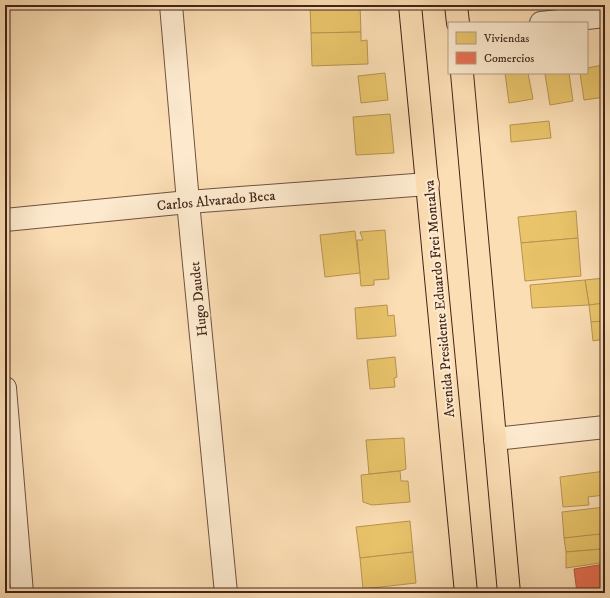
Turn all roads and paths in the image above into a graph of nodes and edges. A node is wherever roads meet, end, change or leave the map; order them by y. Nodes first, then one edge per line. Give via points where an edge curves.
1 (171, 5) edge
2 (410, 5) edge
3 (456, 5) edge
4 (605, 16) edge
5 (458, 22) edge
6 (550, 22) edge
7 (462, 74) edge
8 (428, 184) junction
9 (188, 202) junction
10 (5, 220) edge
11 (5, 388) edge
12 (605, 427) edge
13 (495, 439) junction
14 (22, 593) edge
15 (226, 593) edge
16 (466, 593) edge
17 (509, 593) edge

1 - 9 street, Hugo Daudet
2 - 8 main road, Avenida Presidente Eduardo Frei Montalva
3 - 5 main road
4 - 6 street
7 - 13 main road
8 - 9 street, Carlos Alvarado Beca
8 - 16 main road, Avenida Presidente Eduardo Frei Montalva
9 - 10 street, Carlos Alvarado Beca
9 - 15 street, Hugo Daudet
11 - 14 street
12 - 13 street
13 - 17 main road

